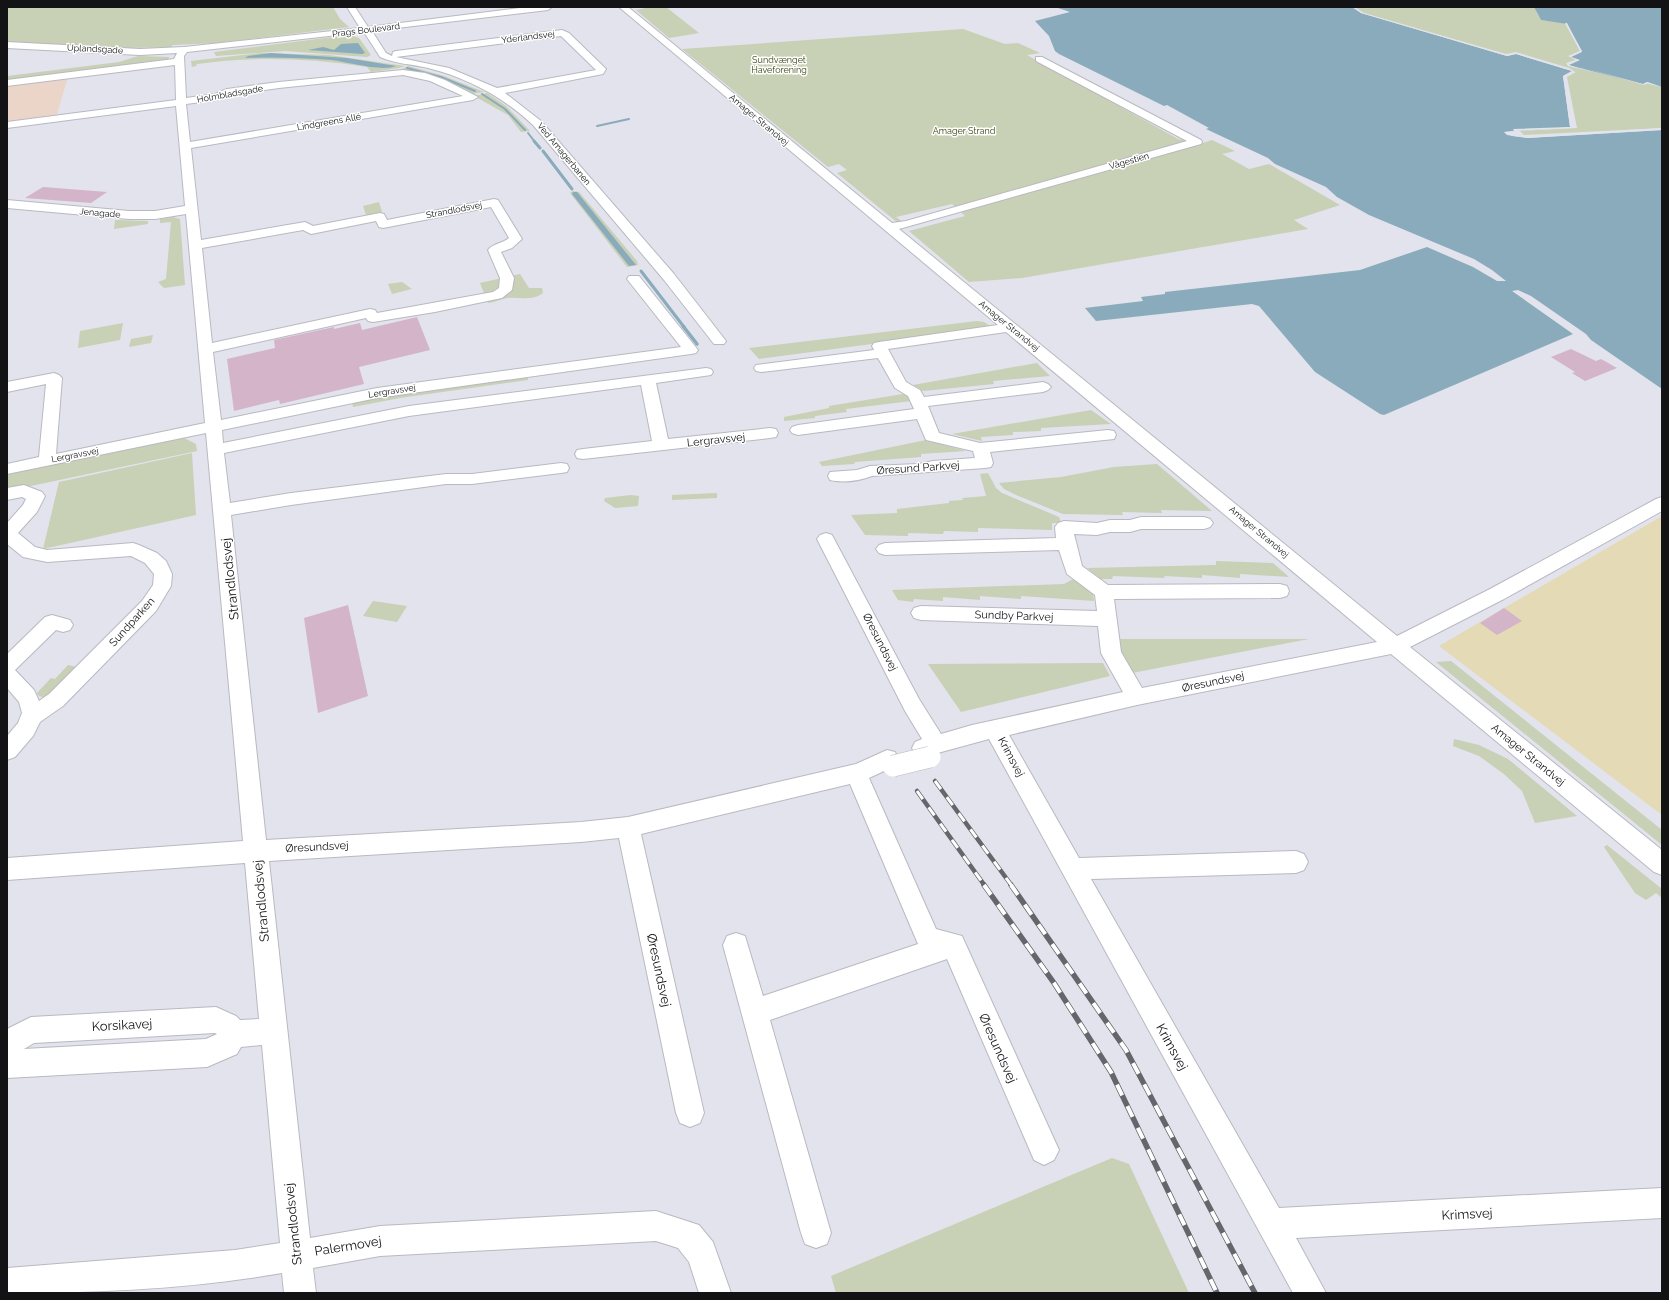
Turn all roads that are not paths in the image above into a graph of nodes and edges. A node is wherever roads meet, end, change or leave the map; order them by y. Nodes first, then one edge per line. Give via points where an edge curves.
1 (351, 7) edge
2 (545, 7) edge
3 (548, 7) edge
4 (623, 7) edge
5 (561, 8) edge
6 (366, 30) junction
7 (7, 45) edge
8 (184, 50) junction
9 (140, 52) junction
10 (383, 55) junction
11 (1039, 59) dead end
12 (180, 61) junction
13 (7, 75) edge
14 (7, 83) edge
15 (498, 91) junction
16 (473, 98) joint
17 (182, 102) junction
18 (7, 125) edge
19 (186, 146) junction
20 (7, 204) edge
21 (192, 209) junction
22 (889, 227) junction
23 (196, 245) junction
24 (634, 279) dead end
25 (1010, 327) junction
26 (719, 341) dead end
27 (206, 349) junction
28 (883, 353) junction
29 (761, 368) dead end
30 (706, 372) dead end
31 (648, 380) junction
32 (7, 387) edge
33 (1043, 387) dead end
34 (921, 408) junction
35 (214, 427) junction
36 (798, 430) dead end
37 (770, 433) dead end
38 (1108, 435) dead end
39 (661, 446) junction
40 (980, 448) junction
41 (217, 449) junction
42 (583, 454) dead end
43 (47, 460) junction
44 (7, 468) edge
45 (561, 468) dead end
46 (836, 476) dead end
47 (7, 494) edge
48 (1662, 503) edge
49 (223, 510) junction
50 (1204, 523) dead end
51 (7, 534) edge
52 (826, 539) dead end
53 (1066, 544) junction
54 (885, 550) dead end
55 (1280, 591) dead end
56 (1104, 592) junction
57 (921, 613) dead end
58 (1107, 619) junction
59 (63, 625) dead end
60 (1395, 646) junction
61 (7, 666) edge
62 (7, 675) edge
63 (1138, 697) junction
64 (33, 716) junction
65 (998, 732) junction
66 (930, 750) junction
67 (7, 751) edge
68 (877, 767) junction
69 (628, 827) junction
70 (257, 851) junction
71 (1296, 862) dead end
72 (1662, 864) edge
73 (7, 869) edge
74 (1072, 869) junction
75 (736, 945) dead end
76 (953, 945) junction
77 (755, 1012) junction
78 (273, 1031) junction
79 (234, 1034) junction
80 (7, 1044) edge
81 (7, 1064) edge
82 (690, 1113) dead end
83 (1044, 1150) dead end
84 (1662, 1203) edge
85 (1271, 1224) junction
86 (816, 1233) dead end
87 (296, 1254) junction
88 (7, 1284) edge
89 (300, 1293) edge
90 (715, 1293) edge
91 (1310, 1293) edge

1 - 6 street
2 - 3 street, Prags Boulevard
2 - 5 street
2 - 6 street, Prags Boulevard
4 - 22 street, Amager Strandvej
6 - 8 street, Prags Boulevard
6 - 10 street
7 - 9 street, Uplandsgade
8 - 9 street, Uplandsgade
8 - 12 street, Strandlodsvej via 179,56
9 - 13 street via 107,62
10 - 15 street, Ved Amagerbanen via 444,70
10 - 15 street, Yderlandsvej via 562,33 601,69 600,72 592,74
11 - 22 street, Vågestien via 1197,142
12 - 14 street
12 - 17 street, Strandlodsvej
15 - 26 street, Ved Amagerbanen via 537,122 669,277
16 - 17 street, Holmbladsgade via 459,89 432,79 399,72 227,92
16 - 19 street, Lindgreens Allé
17 - 18 street, Holmbladsgade
17 - 19 street, Strandlodsvej
19 - 21 street, Strandlodsvej
20 - 21 street, Jenagade via 129,216
21 - 23 street, Strandlodsvej
22 - 25 street, Amager Strandvej
23 - 27 street, Strandlodsvej
23 - 27 street, Strandlodsvej via 305,226 311,230 380,217 383,224 494,203 516,239 494,250 507,278 505,290 497,295 373,318 370,312
24 - 35 street, Lergravsvej via 691,350 404,389
25 - 28 street via 879,346
25 - 60 street, Amager Strandvej
27 - 35 street, Strandlodsvej
28 - 29 street
28 - 34 street, Øresund Parkvej via 900,385 915,393
30 - 31 street
31 - 39 street
31 - 41 street via 403,412
32 - 43 street via 54,378
33 - 34 street
34 - 36 street
34 - 40 street, Øresund Parkvej via 932,436
35 - 41 street, Strandlodsvej
35 - 43 street, Lergravsvej
37 - 39 street, Lergravsvej
38 - 40 street, Øresund Parkvej
39 - 42 street, Lergravsvej
40 - 46 street, Øresund Parkvej via 985,463 870,471 858,475
41 - 49 street, Strandlodsvej
43 - 44 street, Lergravsvej
45 - 49 street via 472,479 446,479
47 - 51 street, Sundparken via 24,491 36,496 31,508
48 - 60 street via 1497,594
49 - 70 street, Strandlodsvej
50 - 53 street via 1141,523 1097,529 1064,527
51 - 64 street, Sundparken via 29,552 47,556 133,549 150,558 163,574 162,586 149,606 56,700
52 - 66 street, Øresundsvej via 912,705
53 - 54 street
53 - 56 street via 1074,570
55 - 56 street
56 - 58 street
57 - 58 street, Sundby Parkvej
58 - 63 street via 1111,654
59 - 61 street via 52,622
60 - 63 street, Øresundsvej
60 - 72 street, Amager Strandvej
62 - 64 street via 22,689 30,703
63 - 65 street, Øresundsvej
64 - 67 street, Sundparken
65 - 66 street, Øresundsvej via 977,745
65 - 74 street, Krimsvej
66 - 68 street, Øresundsvej, bridge
68 - 69 street, Øresundsvej
68 - 76 street via 928,939
69 - 70 street, Øresundsvej
69 - 82 street, Øresundsvej
70 - 73 street, Øresundsvej
70 - 78 street, Strandlodsvej
71 - 74 street
74 - 85 street, Krimsvej
75 - 77 street
76 - 77 street
76 - 83 street, Øresundsvej
77 - 86 street
78 - 79 street
78 - 87 street, Strandlodsvej
79 - 80 street, Korsikavej via 227,1025 216,1020 31,1030
79 - 81 street via 227,1044 207,1053
84 - 85 street, Krimsvej
85 - 91 street, Krimsvej
87 - 88 street, Palermovej via 235,1266
87 - 89 street, Strandlodsvej
87 - 90 street, Palermovej via 380,1240 656,1226 688,1236 702,1253

